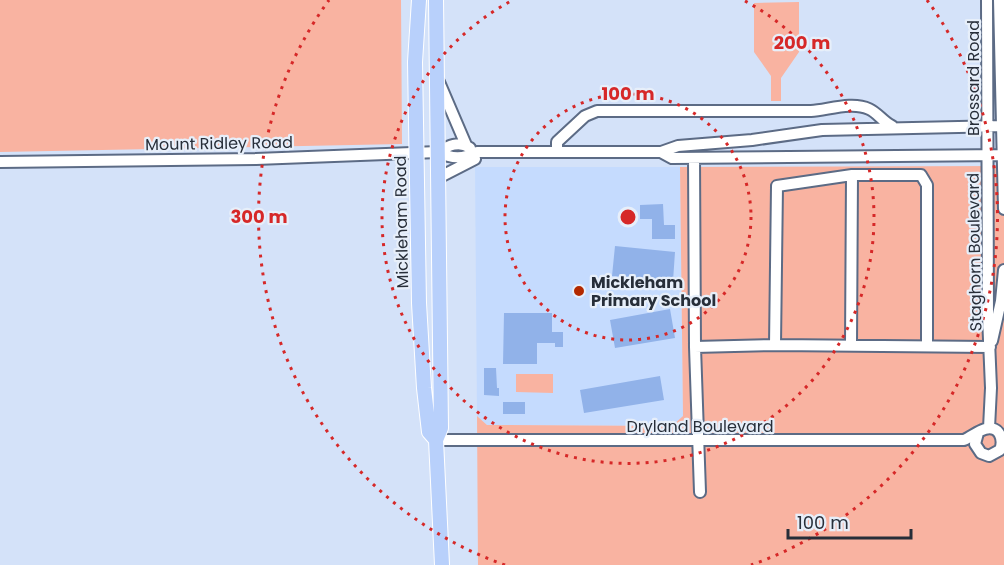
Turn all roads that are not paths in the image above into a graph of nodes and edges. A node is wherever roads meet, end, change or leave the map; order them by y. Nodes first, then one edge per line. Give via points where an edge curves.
1 (419, 0) edge
2 (436, 0) edge
3 (987, 0) edge
4 (999, 0) edge
5 (437, 76) junction
6 (987, 126) junction
7 (1004, 126) edge
8 (896, 128) junction
9 (466, 145) junction
10 (557, 151) junction
11 (438, 152) junction
12 (477, 152) junction
13 (489, 152) junction
14 (661, 152) junction
15 (416, 153) junction
16 (1004, 155) edge
17 (987, 156) junction
18 (694, 158) junction
19 (0, 162) edge
20 (852, 176) junction
21 (438, 178) junction
22 (1004, 209) edge
23 (1004, 270) edge
24 (775, 345) junction
25 (851, 345) junction
26 (927, 346) junction
27 (695, 347) junction
28 (990, 347) junction
29 (421, 349) junction
30 (440, 354) junction
31 (997, 431) edge
32 (978, 433) junction
33 (436, 440) junction
34 (964, 440) junction
35 (698, 441) junction
36 (976, 447) junction
37 (1002, 450) edge
38 (700, 492) dead end
39 (442, 565) edge

1 - 15 main road, Mickleham Road
2 - 5 main road, Mickleham Road
3 - 6 street, Brossard Road
4 - 7 street, Brossard Road
5 - 9 street
5 - 11 main road, Mickleham Road
6 - 7 street, Mount Ridley Road
6 - 8 street, Mount Ridley Road
6 - 17 street, Brossard Road
7 - 16 street, Brossard Road
8 - 10 street via 862,107 811,111 597,111 585,116 557,142
8 - 14 street, Mount Ridley Road via 822,130 678,146
9 - 11 street, Mount Ridley Road via 450,145
9 - 12 street
10 - 13 street, Mount Ridley Road
10 - 14 street, Mount Ridley Road
11 - 12 street, Mount Ridley Road via 450,158
11 - 15 street, Mount Ridley Road
11 - 21 main road, Mickleham Road
12 - 13 street, Mount Ridley Road
13 - 21 street
14 - 18 street, Mount Ridley Road via 672,158
15 - 19 street, Mount Ridley Road
15 - 29 main road, Mickleham Road
16 - 17 street, Mount Ridley Road
16 - 22 street, Staghorn Boulevard
17 - 18 street, Mount Ridley Road
17 - 28 street, Staghorn Boulevard
18 - 27 street
20 - 24 street via 777,186
20 - 25 street
20 - 26 street via 921,175 927,185
21 - 30 main road, Mickleham Road
23 - 28 street, Staghorn Boulevard
24 - 25 street
24 - 27 street
25 - 26 street
26 - 28 street
27 - 35 street
28 - 31 street, Staghorn Boulevard
29 - 30 main road
29 - 33 main road, Mickleham Road via 429,432
30 - 33 main road, Mickleham Road via 441,428
31 - 32 street
31 - 37 street
32 - 34 street, Dryland Boulevard
32 - 36 street
33 - 35 street, Dryland Boulevard
33 - 39 main road, Mickleham Road
34 - 35 street, Dryland Boulevard
34 - 36 street
35 - 38 street
36 - 37 street via 989,456

